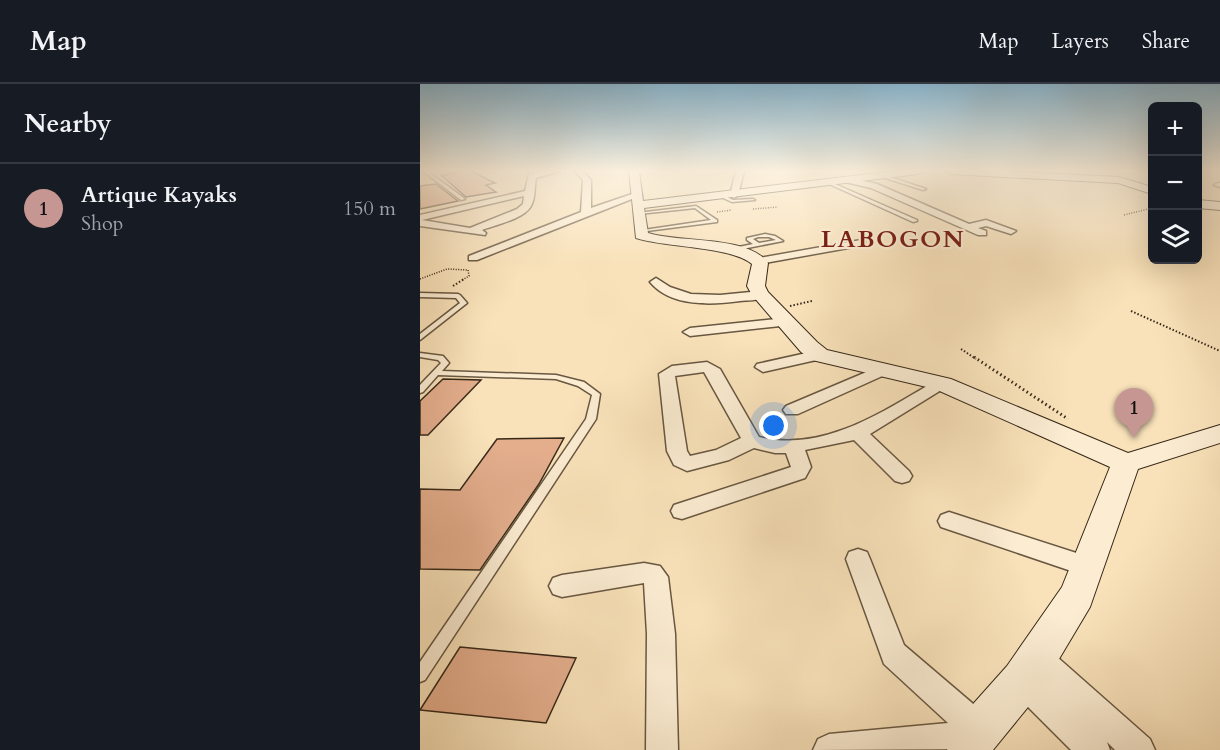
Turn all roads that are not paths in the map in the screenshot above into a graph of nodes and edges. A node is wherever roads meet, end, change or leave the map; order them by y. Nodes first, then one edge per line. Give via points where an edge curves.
1 (488, 202) edge
2 (527, 202) edge
3 (586, 202) edge
4 (638, 202) edge
5 (689, 202) edge
6 (878, 202) edge
7 (911, 202) edge
8 (1202, 206) edge
9 (1220, 206) edge
10 (639, 211) junction
11 (586, 213) junction
12 (970, 216) dead end
13 (420, 218) edge
14 (953, 220) junction
15 (915, 221) dead end
16 (420, 223) edge
17 (968, 228) junction
18 (1011, 231) dead end
19 (470, 232) junction
20 (982, 233) dead end
21 (519, 239) junction
22 (861, 243) dead end
23 (758, 253) junction
24 (473, 258) dead end
25 (656, 282) dead end
26 (420, 295) edge
27 (760, 295) junction
28 (785, 322) junction
29 (690, 332) dead end
30 (420, 338) edge
31 (820, 355) junction
32 (420, 356) edge
33 (763, 367) dead end
34 (883, 370) junction
35 (437, 373) junction
36 (943, 384) junction
37 (420, 390) edge
38 (792, 410) dead end
39 (858, 434) junction
40 (1220, 434) edge
41 (752, 441) junction
42 (794, 446) junction
43 (1126, 463) junction
44 (902, 476) dead end
45 (682, 511) dead end
46 (949, 521) dead end
47 (858, 559) dead end
48 (1086, 566) junction
49 (562, 586) dead end
50 (1030, 670) junction
51 (420, 675) edge
52 (974, 740) edge
53 (662, 750) edge
54 (829, 750) edge
55 (1094, 750) edge
56 (1139, 750) edge

1 - 13 street
2 - 19 street via 520,211
3 - 11 street
4 - 10 street
5 - 10 street
6 - 15 lane
7 - 14 street
8 - 9 street
10 - 10 lane via 696,207 715,221
10 - 11 street
10 - 23 street via 641,236 650,240
11 - 21 street
12 - 14 street
14 - 17 street
16 - 19 street
17 - 18 street via 986,223
17 - 20 street
19 - 21 street
21 - 24 street
22 - 23 street
23 - 23 lane via 772,243 780,241 769,235 749,239
23 - 27 street via 756,286
25 - 27 street via 667,292 702,300
26 - 30 lane via 458,296 464,303
27 - 28 street
28 - 29 street
28 - 31 street
31 - 33 street
31 - 34 street
32 - 35 lane via 440,358 445,363
34 - 36 street
34 - 38 street
35 - 37 lane
35 - 51 lane via 556,377 581,384 596,394 591,418
36 - 39 street
36 - 43 street
39 - 42 street
39 - 44 street
40 - 43 street
41 - 41 street via 722,455 687,464 681,460 667,374 707,367 714,372
41 - 42 street via 776,447
42 - 45 street via 801,467 798,473
43 - 48 street
46 - 48 street
47 - 52 street via 894,654
48 - 50 street via 1077,596
49 - 53 street via 644,573 656,577 661,634
50 - 52 street
50 - 55 street
50 - 56 street
52 - 54 street via 924,739

